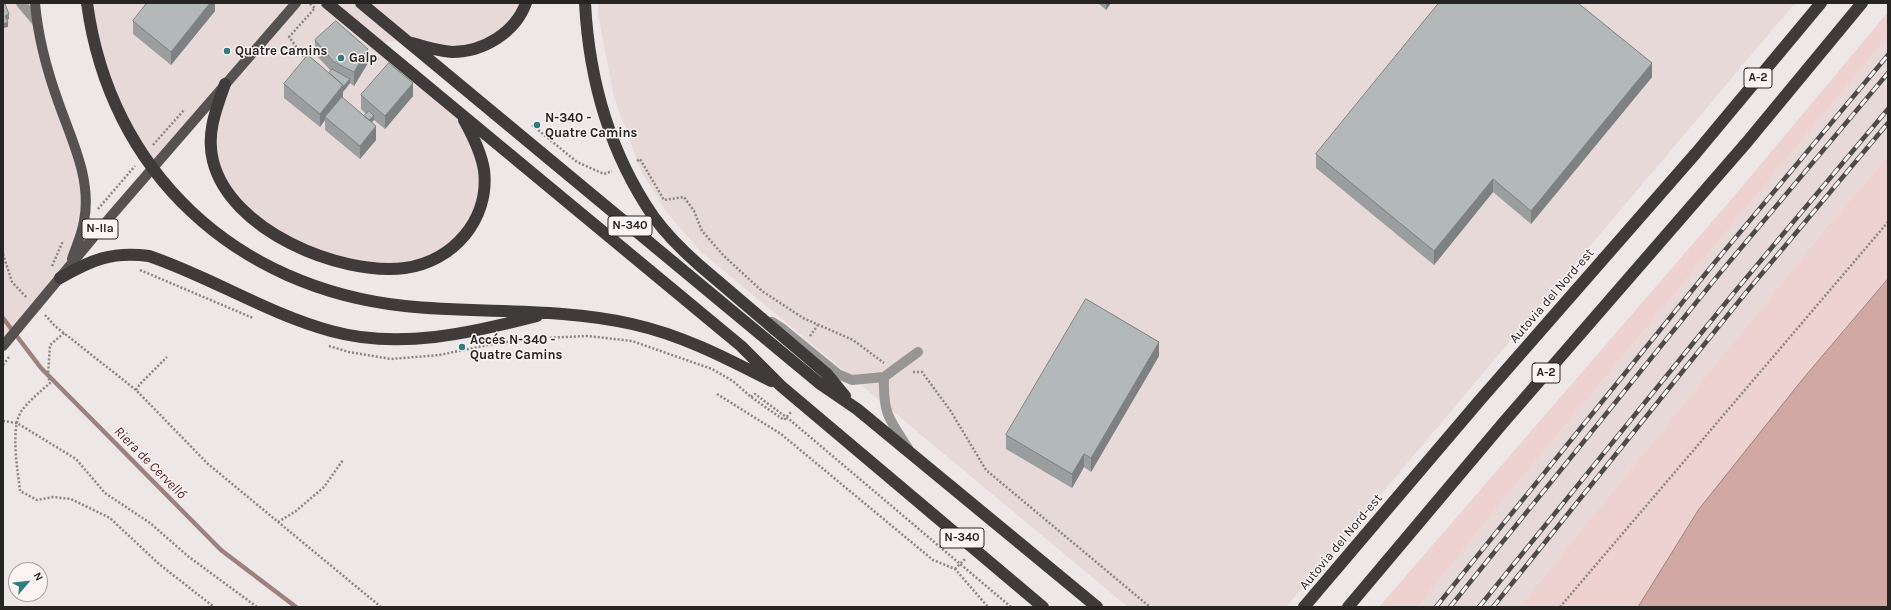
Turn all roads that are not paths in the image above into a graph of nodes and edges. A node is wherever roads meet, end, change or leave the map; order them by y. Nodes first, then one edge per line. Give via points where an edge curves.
1 (20, 3) edge
2 (35, 3) edge
3 (87, 3) edge
4 (296, 3) edge
5 (327, 3) edge
6 (361, 3) edge
7 (526, 3) edge
8 (585, 3) edge
9 (1820, 3) edge
10 (1862, 3) edge
11 (37, 22) junction
12 (406, 40) junction
13 (225, 84) junction
14 (459, 112) junction
15 (70, 264) junction
16 (60, 278) junction
17 (745, 305) junction
18 (551, 313) junction
19 (3, 346) edge
20 (918, 352) dead end
21 (884, 377) junction
22 (781, 386) junction
23 (857, 409) junction
24 (912, 454) junction
25 (1043, 607) edge
26 (1097, 607) edge
27 (1304, 607) edge
28 (1348, 607) edge

1 - 11 lane
2 - 11 main road
3 - 18 highway via 96,54 119,115 135,143 175,196 234,246 278,272 340,294 372,301 436,309
4 - 13 main road, N-IIa
5 - 14 highway, N-340
6 - 12 highway, N-340
7 - 12 highway via 508,30 482,47 451,52 427,48
8 - 17 highway via 597,92 605,119 627,170 667,233
9 - 27 highway, Autovia del Nord-est / A-2 via 1696,153 1480,400
10 - 28 highway, A-2 via 1748,142 1503,423
11 - 15 main road via 50,77 77,154 85,188 84,221
12 - 23 highway, N-340 via 819,383
13 - 14 highway via 217,106 211,142 213,159 233,200 255,221 311,252 371,268 401,268 421,264 450,250 472,226 479,211 484,171 480,152
13 - 15 main road, N-IIa
14 - 22 highway, N-340 via 741,346
15 - 16 main road, N-IIa
16 - 18 highway via 83,265 107,256 149,256 314,326 351,336 384,340 457,333
16 - 19 main road
17 - 21 lane via 783,329 845,378 856,380
17 - 23 highway via 827,374
18 - 22 highway via 602,318 659,331 705,348
20 - 21 lane
21 - 24 lane via 883,400 890,421
22 - 25 highway, N-340
23 - 24 highway, N-340
24 - 26 highway, N-340

